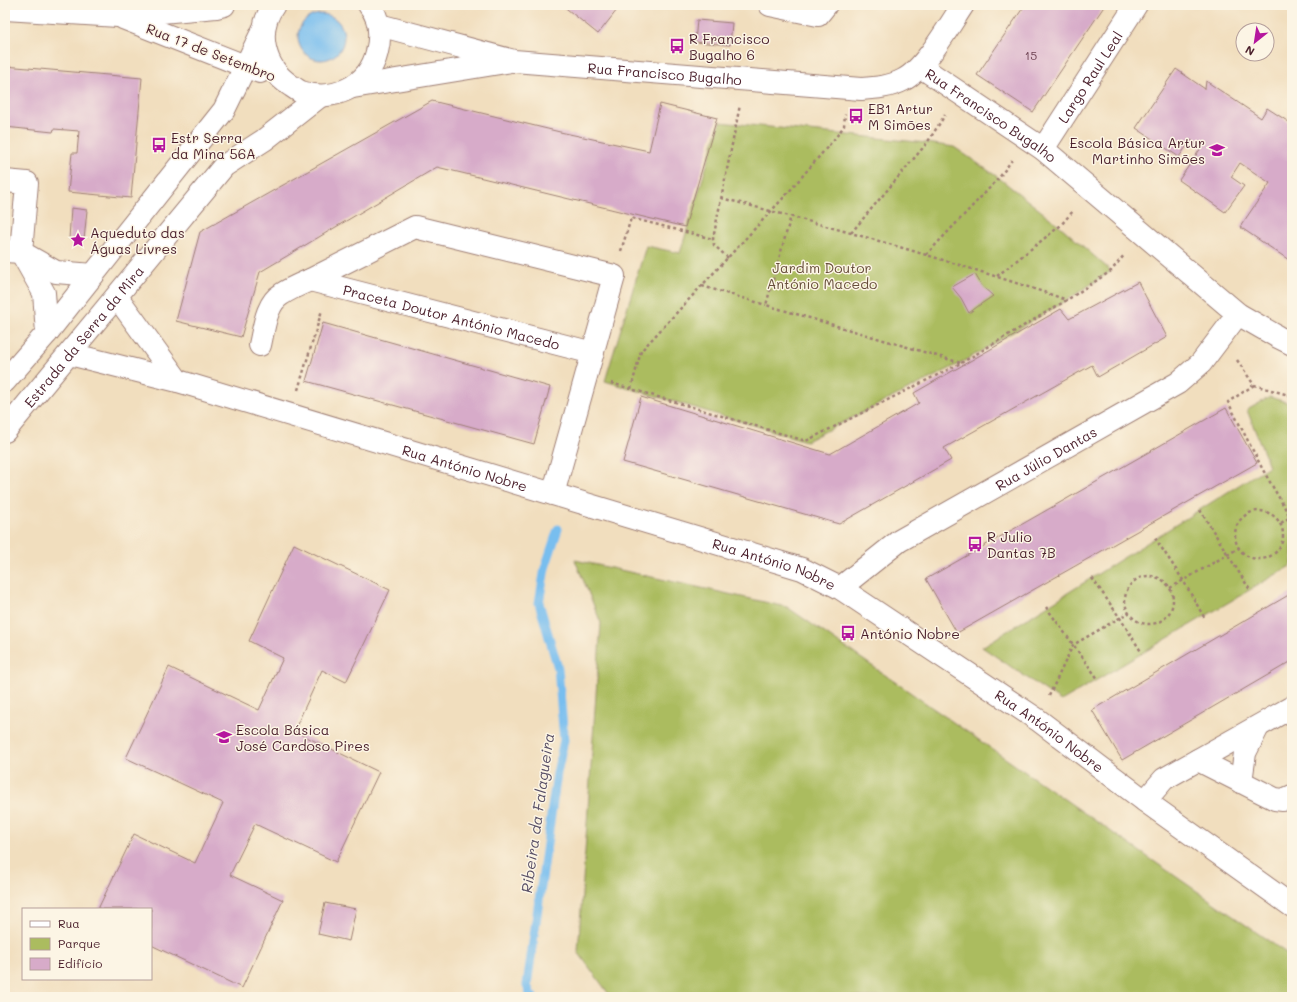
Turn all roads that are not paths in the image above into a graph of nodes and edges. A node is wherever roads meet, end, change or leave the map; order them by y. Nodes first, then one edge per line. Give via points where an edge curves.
1 (224, 5) edge
2 (274, 5) edge
3 (770, 5) edge
4 (826, 5) edge
5 (963, 5) edge
6 (1136, 5) edge
7 (5, 9) edge
8 (374, 11) edge
9 (115, 12) edge
10 (264, 28) junction
11 (514, 61) junction
12 (246, 66) junction
13 (921, 66) junction
14 (282, 80) junction
15 (353, 87) junction
16 (320, 96) junction
17 (1043, 149) junction
18 (5, 181) edge
19 (13, 251) edge
20 (93, 275) junction
21 (320, 282) junction
22 (117, 297) junction
23 (1238, 314) junction
24 (48, 333) junction
25 (1292, 344) edge
26 (260, 345) dead end
27 (593, 353) junction
28 (70, 354) junction
29 (178, 380) junction
30 (5, 381) edge
31 (5, 431) edge
32 (553, 494) junction
33 (840, 588) junction
34 (1292, 708) edge
35 (1258, 727) junction
36 (1198, 760) junction
37 (1241, 782) junction
38 (1292, 796) edge
39 (1145, 801) junction
40 (1292, 906) edge

1 - 9 street, Rua 17 de Setembro
2 - 10 street via 269,11
3 - 4 street via 818,15
5 - 13 street
6 - 17 street, Largo Raul Leal
7 - 9 street, Rua 17 de Setembro
8 - 11 street, Rua Francisco Bugalho
8 - 15 street via 380,43 376,60 366,75
9 - 12 street, Rua 17 de Setembro
10 - 12 street
10 - 14 street via 264,45 268,61
11 - 13 street, Rua Francisco Bugalho via 861,89 884,87 904,80
11 - 15 street, Rua Francisco Bugalho
12 - 14 street, Rua 17 de Setembro
12 - 20 street via 224,110
13 - 17 street, Rua Francisco Bugalho
14 - 16 street via 300,92
15 - 16 street via 337,94
16 - 22 street, Estrada da Serra da Mira via 264,140 224,166
17 - 23 street, Rua Francisco Bugalho
18 - 19 street via 27,183
19 - 20 street via 56,272
19 - 24 street via 44,293
20 - 24 street
21 - 26 street, Praceta Doutor António Macedo via 281,294 274,300 268,311
21 - 27 street, Praceta Doutor António Macedo
21 - 27 street, Praceta Doutor António Macedo via 415,228 614,276
22 - 28 street, Estrada da Serra da Mira
22 - 29 street
23 - 25 street, Rua Francisco Bugalho
23 - 33 street, Rua Júlio Dantas via 1201,363 1178,383 900,541
24 - 30 street
27 - 32 street
28 - 29 street, Rua António Nobre
28 - 31 street, Estrada da Serra da Mira
29 - 32 street, Rua António Nobre
32 - 33 street, Rua António Nobre via 802,569
33 - 39 street, Rua António Nobre via 1038,720
34 - 35 street
35 - 36 street
35 - 37 street via 1245,753
36 - 37 street
36 - 39 street via 1164,779
37 - 38 street via 1275,799 1283,800
39 - 40 street, Rua António Nobre

